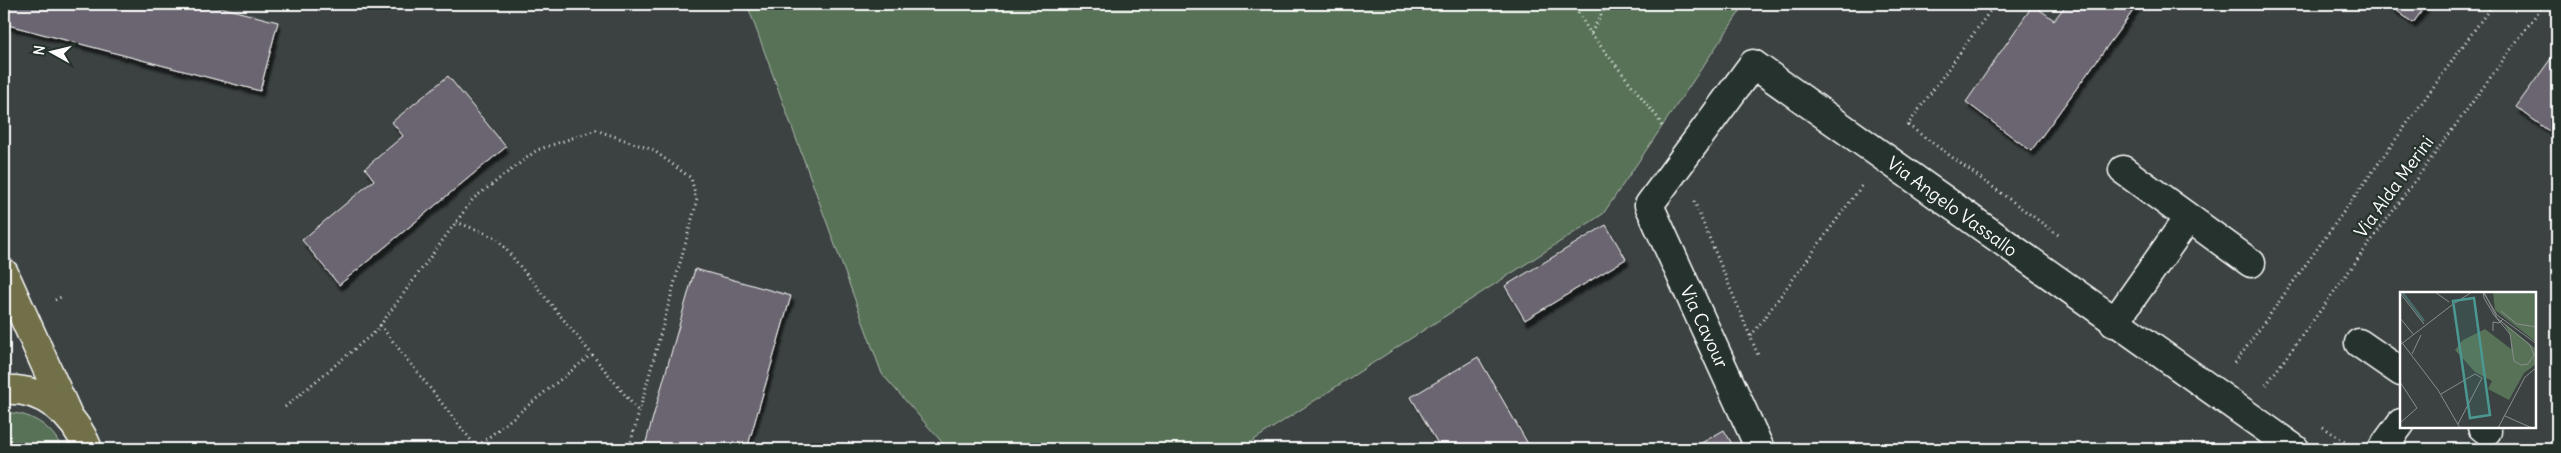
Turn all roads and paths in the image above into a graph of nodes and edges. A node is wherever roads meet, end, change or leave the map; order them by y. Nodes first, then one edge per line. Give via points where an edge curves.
1 (1607, 4) edge
2 (2493, 4) edge
3 (2544, 4) edge
4 (1591, 34) dead end
5 (2123, 170) dead end
6 (1649, 205) joint
7 (2188, 218) junction
8 (456, 222) junction
9 (2251, 263) dead end
10 (4, 273) edge
11 (2114, 323) junction
12 (380, 325) junction
13 (2359, 343) dead end
14 (591, 355) junction
15 (2235, 363) dead end
16 (2400, 371) edge
17 (2266, 386) dead end
18 (4, 390) edge
19 (285, 407) dead end
20 (639, 412) junction
21 (67, 413) junction
22 (2400, 424) edge
23 (88, 449) edge
24 (476, 449) edge
25 (628, 449) edge
26 (1760, 449) edge
27 (2294, 449) edge
28 (2382, 449) edge

1 - 4 path
2 - 15 path, Via Alda Merini
3 - 17 path, Via Alda Merini
5 - 7 street
6 - 11 street, Via Angelo Vassallo via 1753,64
6 - 26 street, Via Cavour
7 - 9 street
7 - 11 street
8 - 12 path
8 - 14 path via 496,237
8 - 20 path via 473,199 537,150 596,130 654,150 691,178 697,201
10 - 21 main road
11 - 27 street, Via Angelo Vassallo
12 - 19 path
12 - 24 path
13 - 16 street
14 - 20 path
14 - 24 path
18 - 21 main road via 15,389 43,397
20 - 25 path
21 - 23 main road via 81,432
22 - 28 street

